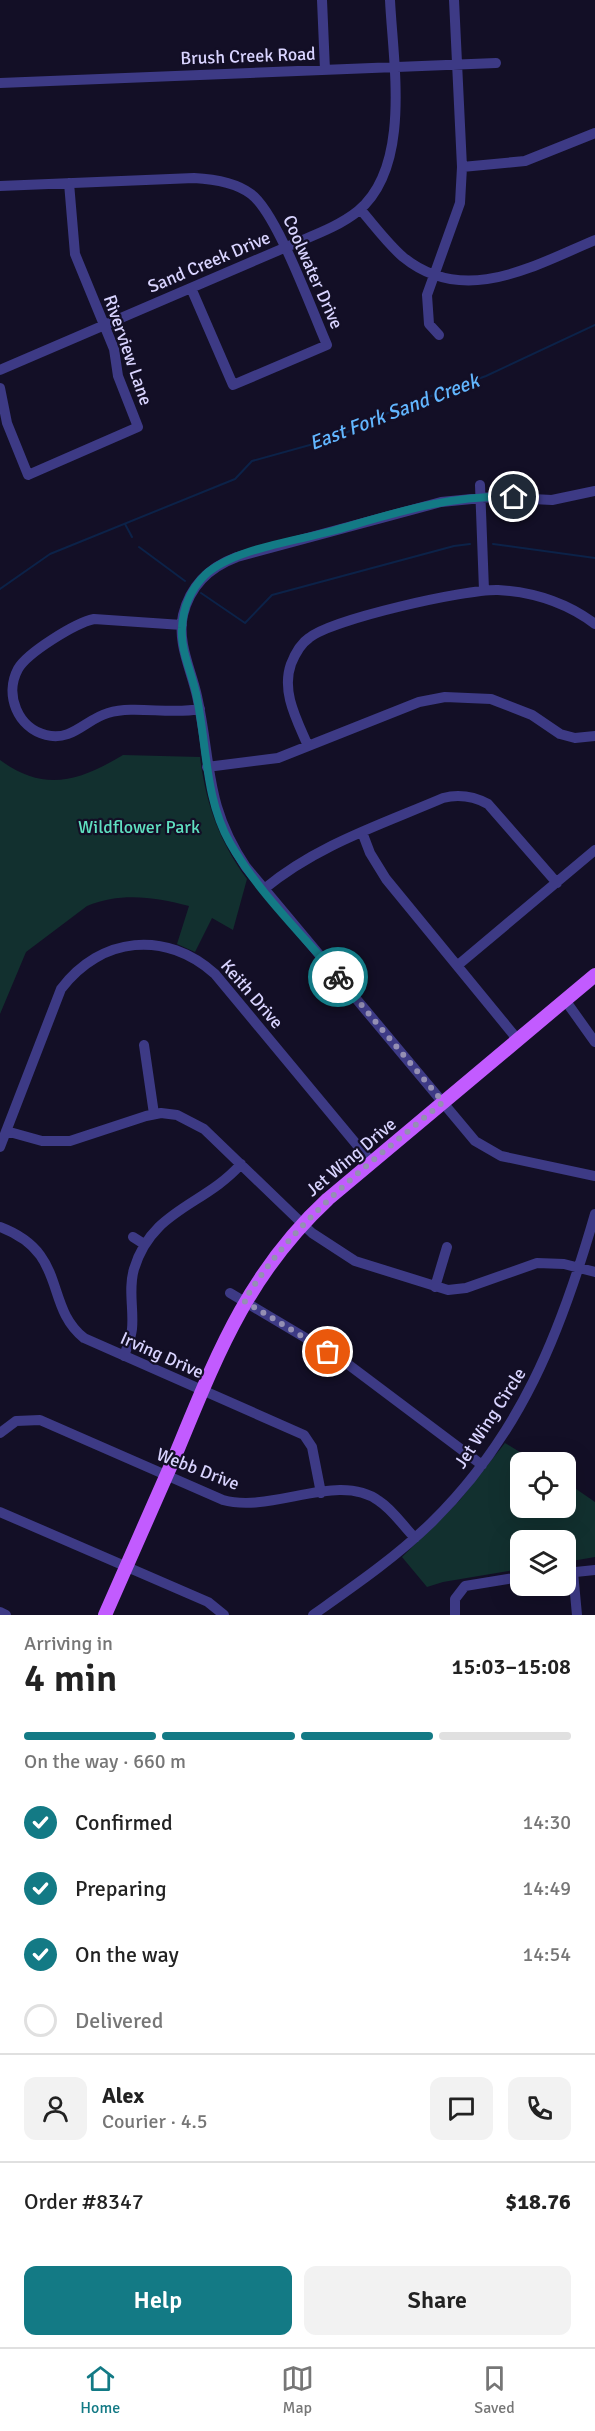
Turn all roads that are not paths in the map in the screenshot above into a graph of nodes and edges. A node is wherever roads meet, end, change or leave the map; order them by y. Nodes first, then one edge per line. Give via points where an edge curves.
1 (322, 0) edge
2 (390, 0) edge
3 (454, 0) edge
4 (496, 63) dead end
5 (456, 64) junction
6 (393, 67) junction
7 (325, 70) junction
8 (0, 83) edge
9 (595, 133) edge
10 (462, 167) junction
11 (69, 183) junction
12 (0, 186) edge
13 (360, 209) junction
14 (595, 240) edge
15 (284, 248) junction
16 (433, 275) junction
17 (191, 288) junction
18 (105, 326) junction
19 (439, 335) dead end
20 (0, 370) edge
21 (0, 388) edge
22 (480, 485) dead end
23 (595, 491) edge
24 (480, 497) junction
25 (484, 590) junction
26 (595, 624) edge
27 (182, 625) junction
28 (200, 709) junction
29 (595, 736) edge
30 (308, 746) junction
31 (207, 767) junction
32 (362, 832) junction
33 (595, 850) edge
34 (557, 883) junction
35 (264, 890) junction
36 (458, 965) junction
37 (595, 975) edge
38 (565, 1000) junction
39 (518, 1040) junction
40 (595, 1042) edge
41 (144, 1045) dead end
42 (443, 1102) junction
43 (154, 1114) junction
44 (6, 1131) junction
45 (0, 1147) edge
46 (372, 1163) junction
47 (241, 1164) junction
48 (595, 1176) edge
49 (595, 1214) edge
50 (303, 1223) junction
51 (0, 1227) edge
52 (133, 1237) dead end
53 (144, 1244) junction
54 (447, 1246) dead end
55 (580, 1267) junction
56 (595, 1272) edge
57 (435, 1287) junction
58 (230, 1293) dead end
59 (244, 1301) junction
60 (124, 1356) junction
61 (526, 1371) dead end
62 (538, 1376) junction
63 (398, 1383) dead end
64 (202, 1391) junction
65 (390, 1394) junction
66 (0, 1433) edge
67 (482, 1465) junction
68 (166, 1476) junction
69 (321, 1493) junction
70 (0, 1512) edge
71 (415, 1538) junction
72 (126, 1567) junction
73 (595, 1570) edge
74 (576, 1571) edge
75 (510, 1579) edge
76 (328, 1589) dead end
77 (573, 1596) edge
78 (335, 1599) junction
79 (0, 1612) edge
80 (6, 1615) edge
81 (105, 1615) edge
82 (224, 1615) edge
83 (313, 1615) edge
84 (455, 1615) edge
85 (577, 1615) edge

1 - 7 street
2 - 6 street, Sand Creek Drive
3 - 5 street
4 - 5 street, Brush Creek Road
5 - 6 street, Brush Creek Road
5 - 10 street
6 - 7 street, Brush Creek Road
6 - 13 street, Sand Creek Drive via 394,147 381,181
7 - 8 street, Brush Creek Road
9 - 10 street via 525,161
10 - 16 street via 460,203
11 - 12 street, Coolwater Drive
11 - 15 street, Coolwater Drive via 204,178 253,189
11 - 18 street, Riverview Lane via 73,247
13 - 15 street, Sand Creek Drive
13 - 16 street via 403,256
14 - 16 street via 491,280 455,281
15 - 17 street, Sand Creek Drive
15 - 17 street, Coolwater Drive via 327,345 317,350 233,385
16 - 19 street via 426,295 426,313 429,324
17 - 18 street, Sand Creek Drive
18 - 20 street, Sand Creek Drive
18 - 21 street, Riverview Lane via 118,376 138,427 28,475 7,423
22 - 24 street
23 - 24 street via 552,500
24 - 25 street
24 - 27 street via 431,504 230,559 196,586
25 - 26 street via 551,600
25 - 30 street via 389,611 309,637 293,658 287,682 291,704
27 - 28 street via 182,640
27 - 28 street via 84,622 22,664 13,686 14,703 21,720 32,729 58,737 112,712 172,713
28 - 31 street
29 - 30 street via 575,738 560,734 510,705 481,697 452,696 419,702
30 - 31 street via 270,759
31 - 35 street via 223,827
32 - 34 street via 443,798 470,796 488,804
32 - 35 street via 297,863
32 - 36 street via 380,871
33 - 34 street
34 - 36 street
35 - 42 street
36 - 39 street
37 - 38 main road, Jet Wing Drive
38 - 39 main road, Jet Wing Drive
38 - 40 street
39 - 42 main road, Jet Wing Drive
41 - 43 street
42 - 46 main road, Jet Wing Drive
42 - 48 street via 475,1141 491,1152
43 - 44 street via 70,1141 42,1141
43 - 47 street via 195,1122
44 - 45 street, Keith Drive
44 - 46 street, Keith Drive via 61,988 97,956 117,948 150,945 185,953 215,974
46 - 50 main road, Jet Wing Drive
47 - 50 street
47 - 53 street via 214,1189 156,1226
49 - 55 street, Jet Wing Circle
50 - 57 street via 342,1255
50 - 59 main road, Jet Wing Drive
51 - 60 street, Irving Drive via 22,1237 41,1255 78,1333
52 - 53 street
53 - 60 street via 132,1279 132,1332
54 - 57 street
55 - 56 street
55 - 57 street via 537,1263 466,1288
55 - 62 street, Jet Wing Circle
58 - 59 street
59 - 64 main road, Jet Wing Drive
59 - 65 street via 341,1359
60 - 64 street, Irving Drive
61 - 62 street
62 - 67 street, Jet Wing Circle
63 - 65 street
64 - 68 main road, Jet Wing Drive
64 - 69 street, Irving Drive via 304,1435 312,1447
65 - 67 street
66 - 68 street, Webb Drive via 16,1421 40,1420
67 - 71 street, Jet Wing Circle
68 - 69 street, Webb Drive via 223,1500 243,1504
68 - 72 main road, Jet Wing Drive
69 - 71 street, Webb Drive via 347,1490 378,1500
70 - 72 street
71 - 78 street, Jet Wing Circle
72 - 81 main road, Jet Wing Drive
72 - 82 street via 208,1602
73 - 74 street
75 - 84 street via 465,1586 455,1599
76 - 78 street
77 - 85 street
78 - 83 street, Jet Wing Circle
79 - 80 street

